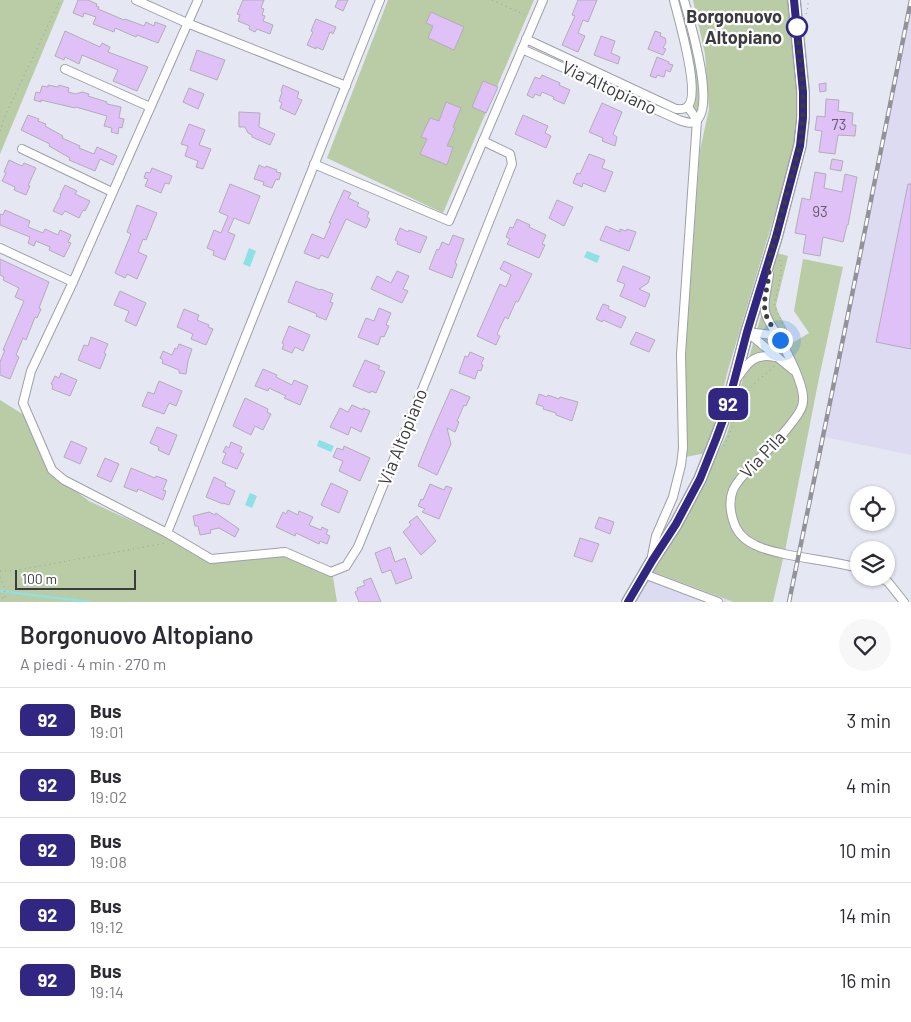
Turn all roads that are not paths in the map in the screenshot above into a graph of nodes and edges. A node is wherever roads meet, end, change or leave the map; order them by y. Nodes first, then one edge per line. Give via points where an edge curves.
1 (136, 0) edge
2 (198, 0) edge
3 (380, 0) edge
4 (543, 0) edge
5 (674, 0) edge
6 (684, 0) edge
7 (794, 0) edge
8 (187, 23) junction
9 (526, 39) junction
10 (522, 49) junction
11 (65, 69) dead end
12 (346, 86) junction
13 (150, 107) junction
14 (688, 107) junction
15 (697, 120) junction
16 (483, 141) junction
17 (22, 149) dead end
18 (314, 164) junction
19 (112, 192) junction
20 (0, 248) edge
21 (769, 259) junction
22 (73, 282) junction
23 (747, 332) junction
24 (780, 340) junction
25 (778, 358) junction
26 (796, 373) junction
27 (732, 387) junction
28 (167, 533) junction
29 (652, 561) junction
30 (850, 566) edge
31 (644, 574) junction
32 (891, 586) edge
33 (628, 602) edge
34 (718, 602) edge
35 (904, 602) edge

1 - 8 street
2 - 8 street, Via Altopiano
3 - 12 street
4 - 9 street
5 - 14 street via 690,67 692,91
6 - 15 street via 698,48 702,81 703,107
7 - 21 main road via 803,118 800,146
8 - 12 street
8 - 13 street, Via Altopiano
9 - 10 street
9 - 14 street, Via Altopiano via 676,108
10 - 15 street, Via Altopiano via 679,120
10 - 16 street
11 - 13 street
12 - 18 street
13 - 19 street, Via Altopiano
14 - 15 street
15 - 29 street via 681,354 683,448 673,497 656,536
16 - 18 street via 449,221
16 - 28 street, Via Altopiano via 510,154 512,164 358,547 346,566 331,572 285,552 211,559
17 - 19 street
18 - 28 street
19 - 22 street, Via Altopiano
20 - 22 street
21 - 23 main road
21 - 24 street via 764,304 767,318
22 - 28 street, Via Altopiano via 31,371 23,402 52,470 64,480
23 - 24 street via 773,335
23 - 25 street
23 - 27 main road
24 - 26 street
25 - 26 street
25 - 27 street via 767,356 749,362
26 - 30 street, Via Pila via 804,404 788,429 734,489 730,509 733,522 739,533 755,545
27 - 29 main road via 720,430 700,479
29 - 31 main road
31 - 33 main road
31 - 34 street
32 - 35 street

